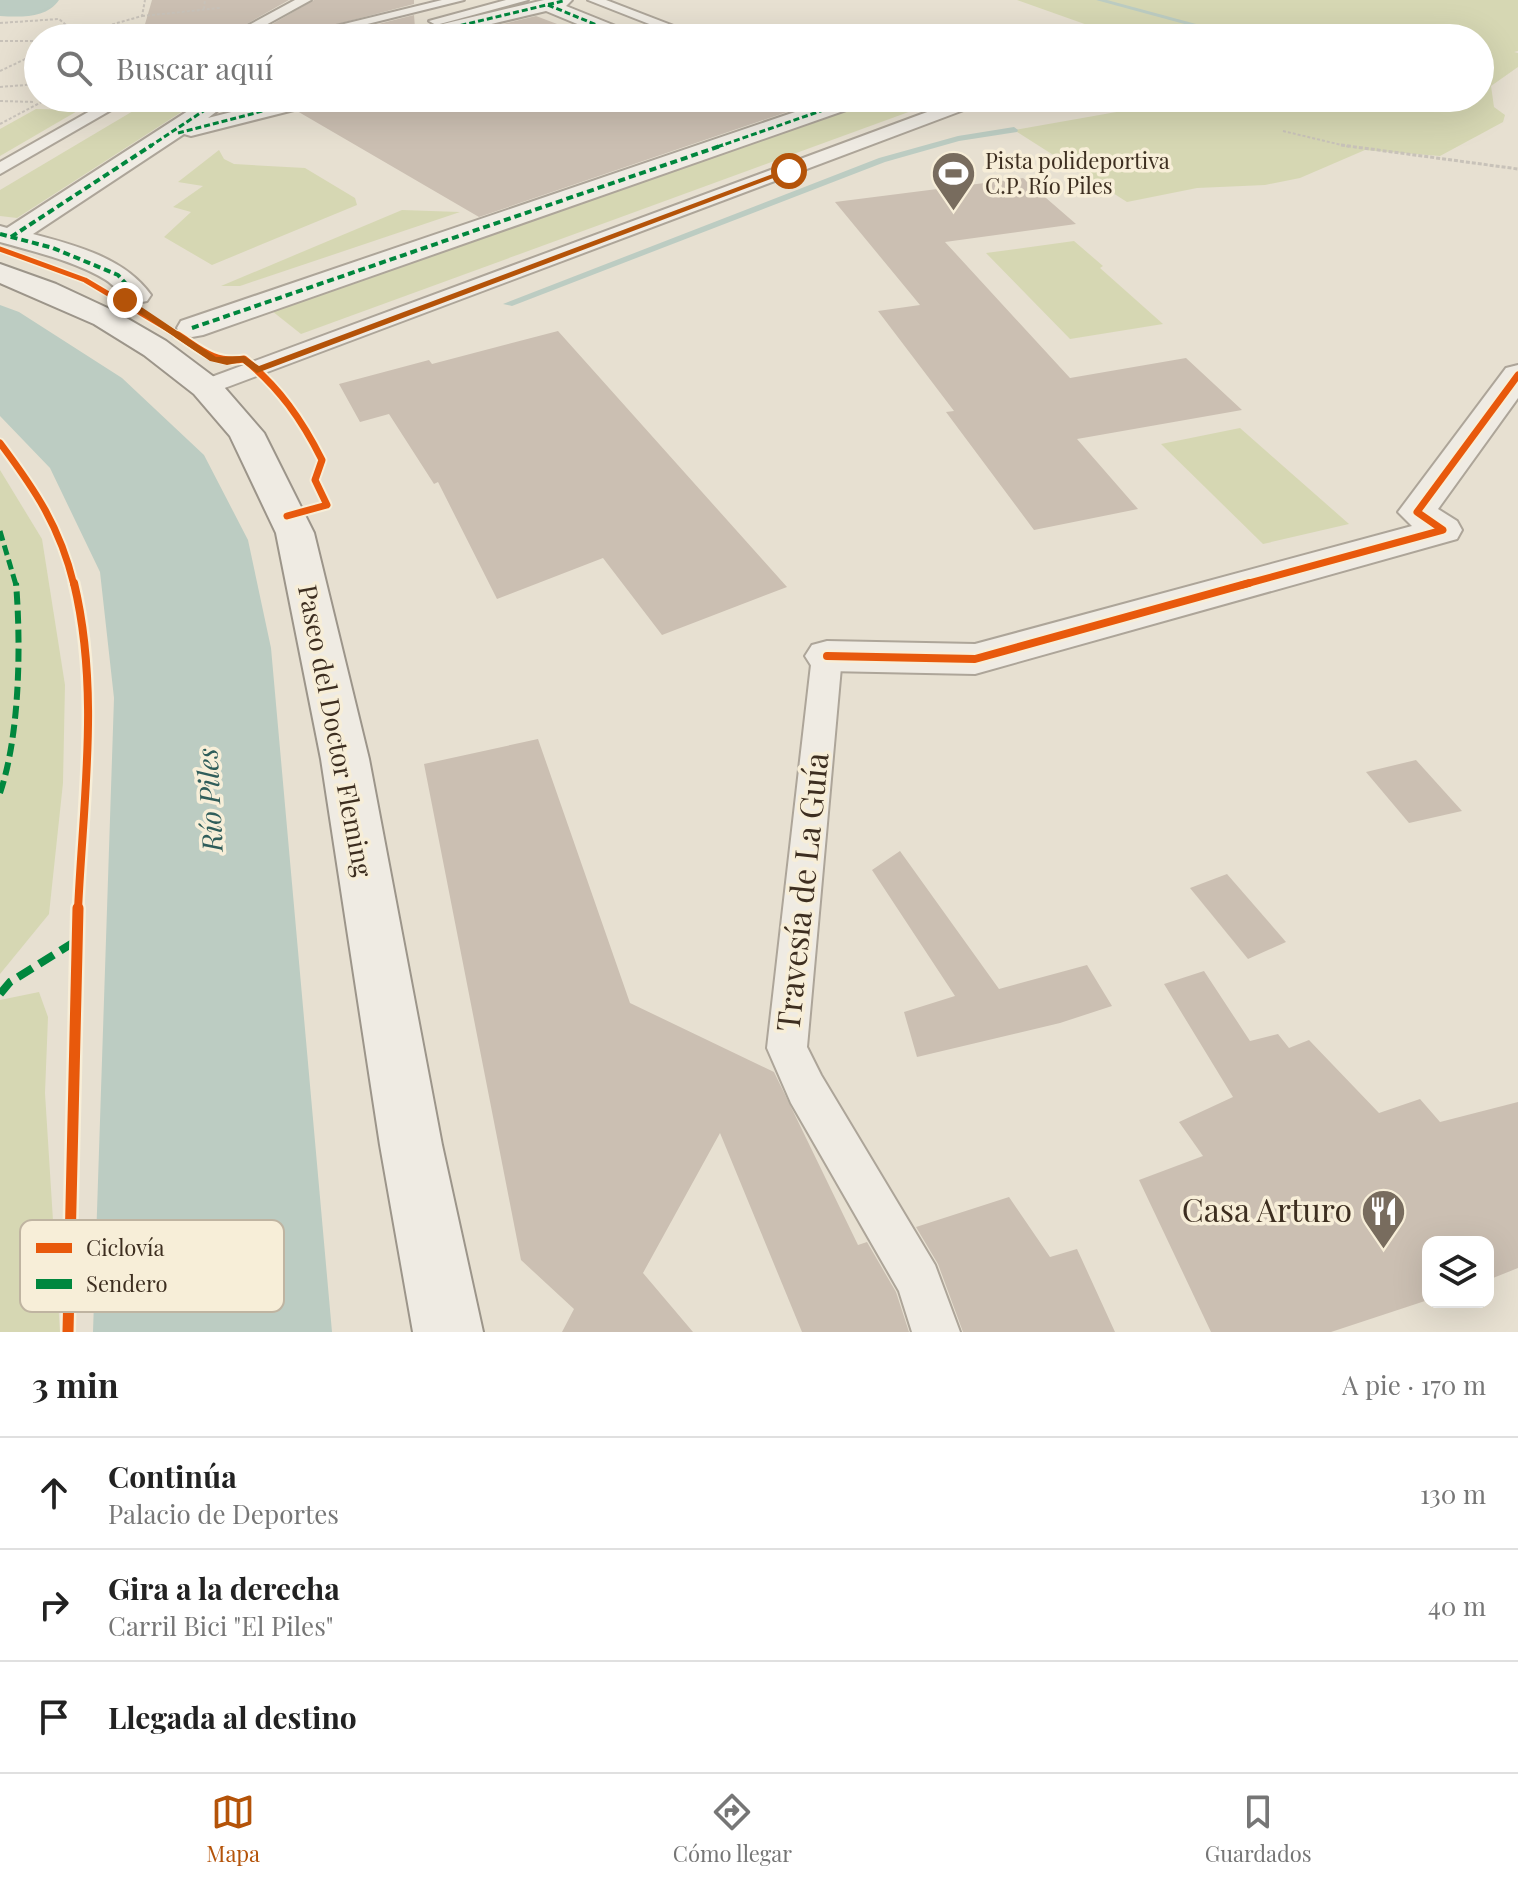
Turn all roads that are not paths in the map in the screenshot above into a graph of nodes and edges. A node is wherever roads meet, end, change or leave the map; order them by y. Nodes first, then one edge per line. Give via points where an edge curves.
1 (305, 0) edge
2 (458, 0) edge
3 (522, 0) edge
4 (594, 0) edge
5 (556, 3) edge
6 (259, 24) edge
7 (354, 24) edge
8 (436, 24) edge
9 (450, 24) edge
10 (599, 24) edge
11 (660, 24) edge
12 (100, 112) edge
13 (202, 112) edge
14 (259, 112) edge
15 (817, 112) edge
16 (944, 112) edge
17 (165, 136) junction
18 (0, 169) edge
19 (6, 236) edge
20 (0, 273) edge
21 (136, 295) dead end
22 (192, 328) dead end
23 (1518, 375) edge
24 (206, 387) junction
25 (1506, 407) edge
26 (827, 656) joint
27 (448, 1332) edge
28 (936, 1332) edge

1 - 6 lane
2 - 7 lane
3 - 8 lane
4 - 11 lane
5 - 9 street
5 - 10 street
12 - 18 lane
13 - 17 street
14 - 17 street
15 - 22 street
16 - 24 lane
17 - 19 street
19 - 21 street via 53,248 118,275
20 - 24 street, Paseo del Doctor Fleming via 105,318
23 - 25 street
24 - 27 street, Paseo del Doctor Fleming via 246,433 295,533 345,759
25 - 26 street via 1417,512 1443,530 975,659
26 - 28 lane, Travesía de La Guía via 787,1048 919,1281

